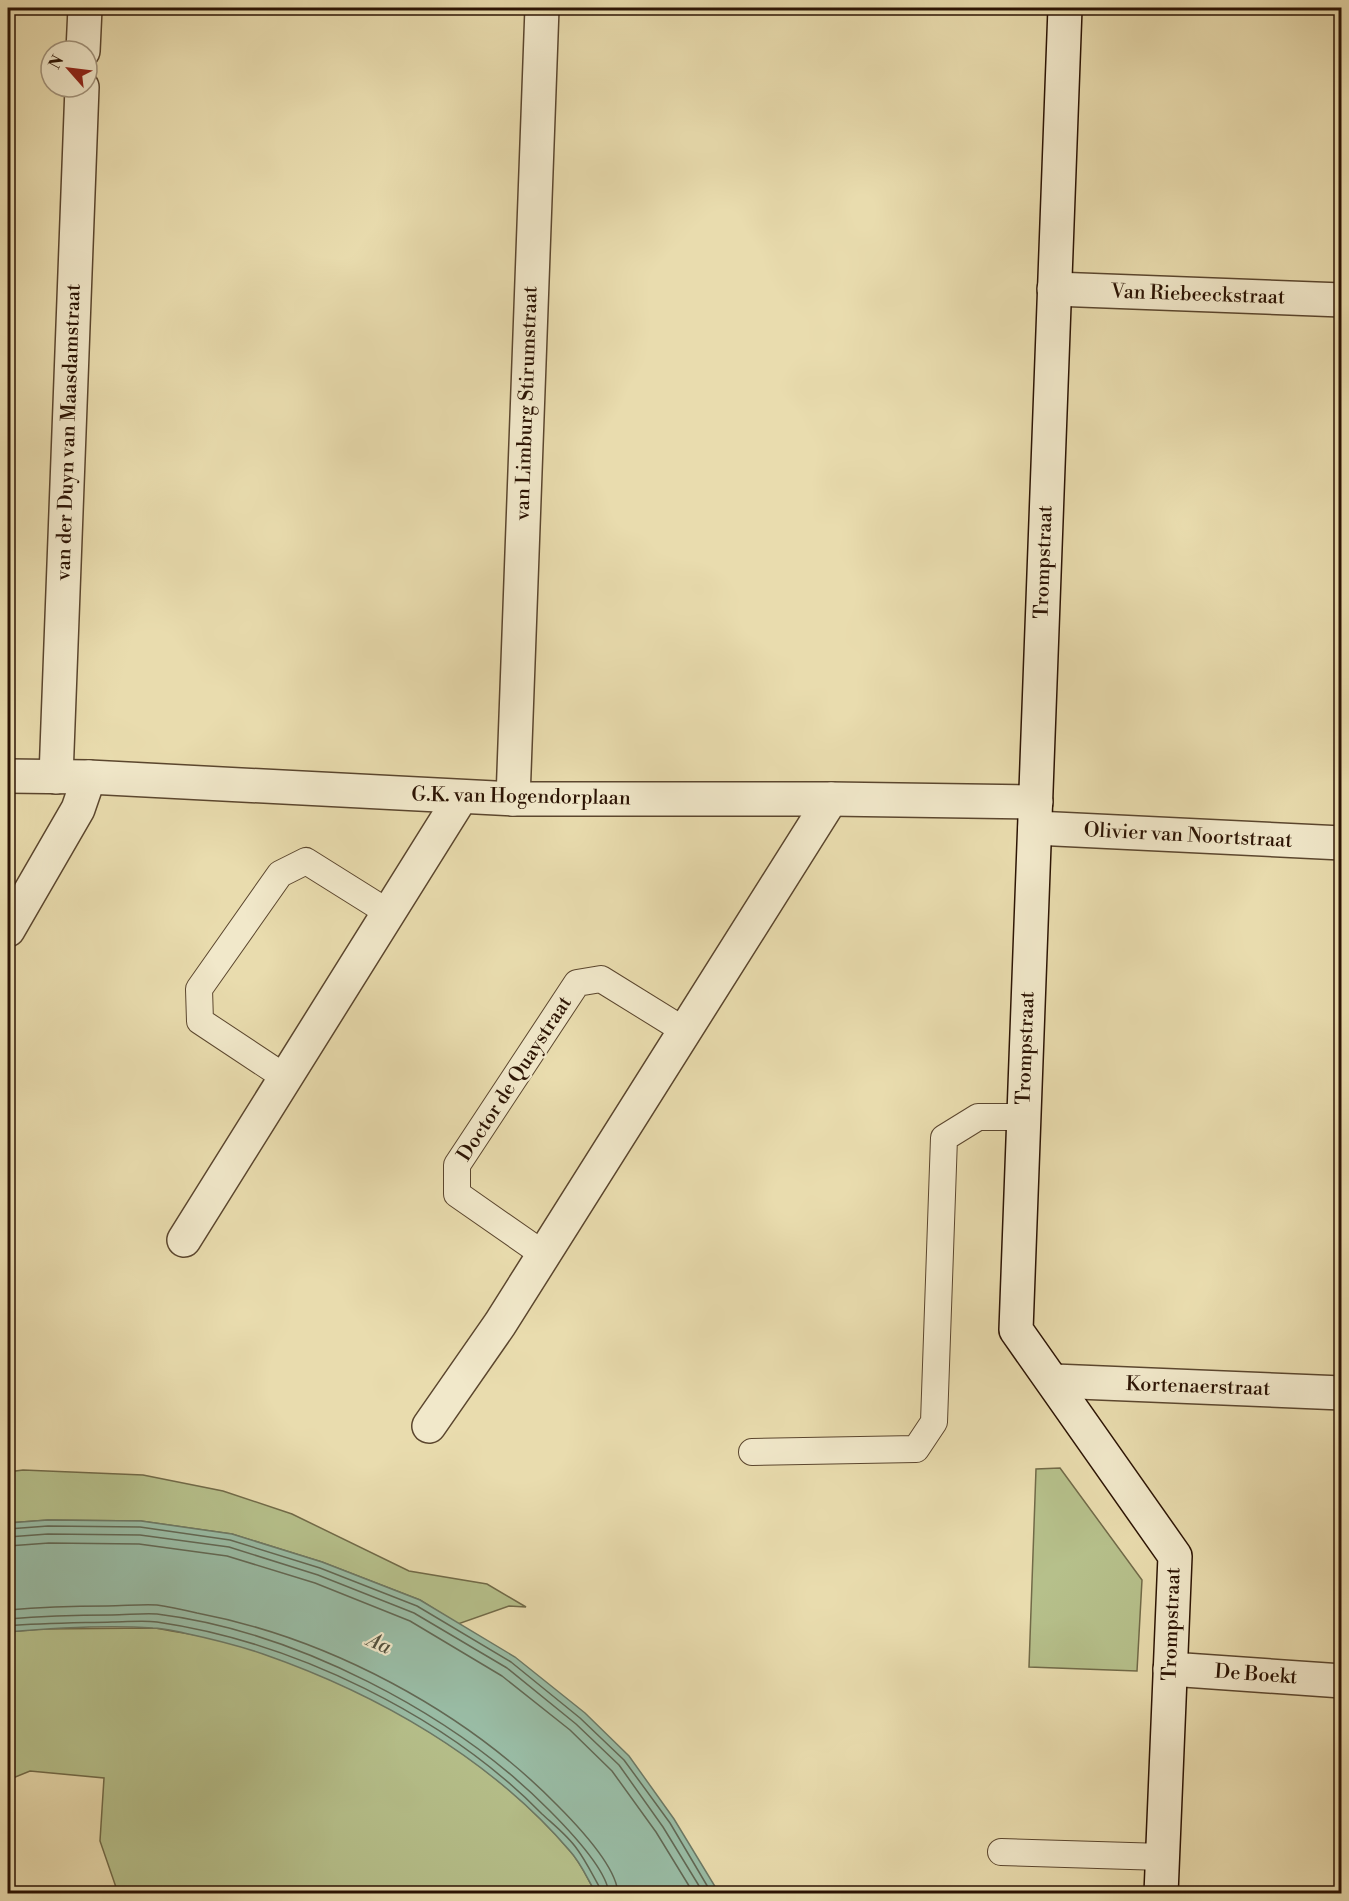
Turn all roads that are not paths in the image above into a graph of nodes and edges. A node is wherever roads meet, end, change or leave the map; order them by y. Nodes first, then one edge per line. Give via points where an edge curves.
1 (85, 8) edge
2 (542, 8) edge
3 (1065, 8) edge
4 (84, 39) edge
5 (82, 99) edge
6 (1054, 289) junction
7 (1341, 300) edge
8 (8, 776) edge
9 (56, 777) junction
10 (89, 777) junction
11 (460, 797) junction
12 (831, 799) junction
13 (513, 800) junction
14 (1035, 815) junction
15 (1341, 843) edge
16 (388, 913) junction
17 (8, 930) edge
18 (685, 1030) junction
19 (286, 1078) junction
20 (1024, 1117) junction
21 (184, 1240) dead end
22 (543, 1254) junction
23 (1054, 1382) junction
24 (1341, 1393) edge
25 (429, 1426) dead end
26 (752, 1452) dead end
27 (1170, 1669) junction
28 (1341, 1681) edge
29 (1001, 1852) dead end
30 (1163, 1857) junction
31 (1161, 1893) edge

1 - 4 street
2 - 13 street, van Limburg Stirumstraat
3 - 6 street, Trompstraat
5 - 9 street, van der Duyn van Maasdamstraat
6 - 7 street, Van Riebeeckstraat
6 - 14 street, Trompstraat
8 - 9 street, G.K. van Hogendorplaan
9 - 10 street, G.K. van Hogendorplaan
10 - 11 street, G.K. van Hogendorplaan
10 - 17 street via 78,809
11 - 13 street, G.K. van Hogendorplaan
11 - 16 street
12 - 13 street, G.K. van Hogendorplaan
12 - 14 street, G.K. van Hogendorplaan
12 - 18 street
14 - 15 street, Olivier van Noortstraat
14 - 20 street, Trompstraat
16 - 19 street
16 - 19 lane via 306,861 280,874 199,989 200,1020
18 - 22 street
18 - 22 lane, Doctor de Quaystraat via 601,979 577,983 457,1165 457,1194
19 - 21 street
20 - 23 street, Trompstraat via 1016,1330
20 - 26 lane, Trompstraat via 978,1117 944,1138 934,1422 916,1449
22 - 25 street
23 - 24 street, Kortenaerstraat
23 - 27 street, Trompstraat via 1175,1556
27 - 28 street, De Boekt
27 - 30 street, Trompstraat
29 - 30 lane
30 - 31 street, Trompstraat

